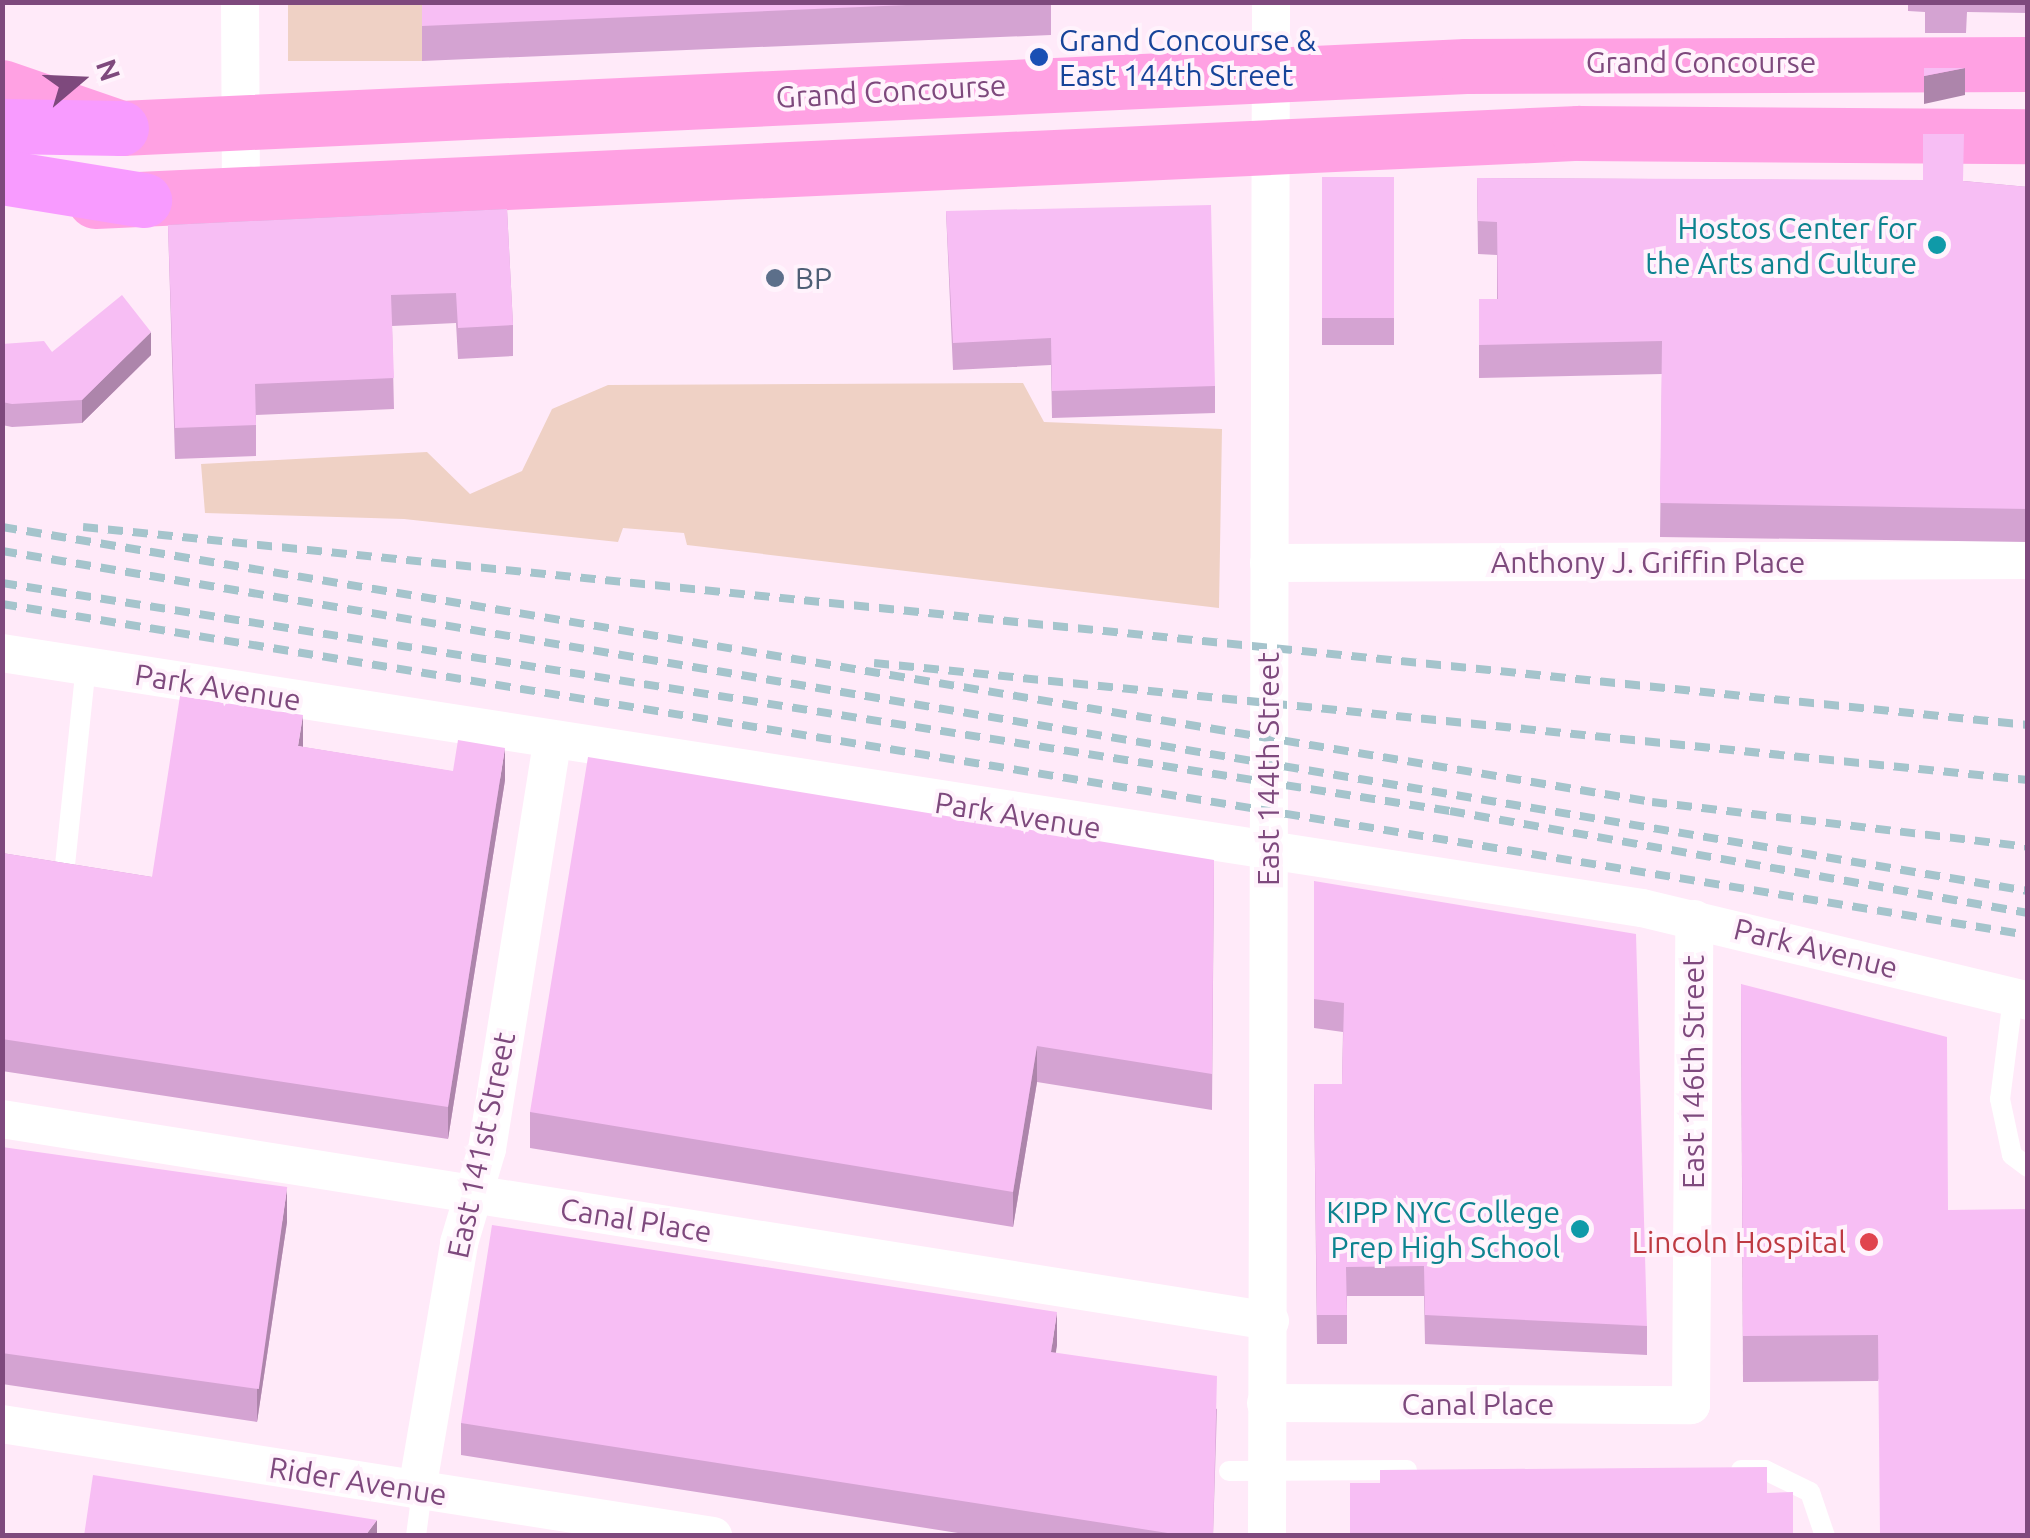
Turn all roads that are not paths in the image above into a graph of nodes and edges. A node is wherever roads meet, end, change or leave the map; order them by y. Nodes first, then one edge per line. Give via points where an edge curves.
1 (240, 2) edge
2 (1271, 2) edge
3 (2028, 64) edge
4 (1271, 74) junction
5 (2, 88) edge
6 (241, 122) junction
7 (2, 126) edge
8 (121, 128) junction
9 (2028, 136) edge
10 (1271, 149) junction
11 (2, 176) edge
12 (241, 195) junction
13 (144, 200) junction
14 (2, 202) edge
15 (2028, 560) edge
16 (1268, 568) junction
17 (2, 653) edge
18 (86, 666) junction
19 (552, 741) junction
20 (1268, 839) junction
21 (64, 864) edge
22 (1694, 919) junction
23 (2020, 999) edge
24 (2, 1120) edge
25 (2028, 1166) edge
26 (470, 1194) junction
27 (1270, 1320) junction
28 (1266, 1403) junction
29 (1691, 1404) joint
30 (2, 1424) edge
31 (1433, 1470) edge
32 (1706, 1470) edge
33 (1248, 1471) junction
34 (420, 1491) junction
35 (416, 1536) edge
36 (714, 1536) edge
37 (1266, 1536) edge
38 (1825, 1536) edge

1 - 6 street
2 - 4 street, East 144th Street
3 - 4 main road, Grand Concourse via 1731,61
4 - 6 main road, Grand Concourse
4 - 10 street, East 144th Street
5 - 8 main road, Grand Concourse
6 - 8 main road, Grand Concourse
6 - 12 street
7 - 8 highway
9 - 10 main road via 1636,132
10 - 12 main road
10 - 16 street, East 144th Street
11 - 13 highway
12 - 13 main road
13 - 14 main road
15 - 16 street, Anthony J. Griffin Place
16 - 20 street, East 144th Street
17 - 18 street, Park Avenue
18 - 19 street, Park Avenue
18 - 21 lane
19 - 20 street, Park Avenue
19 - 26 street, East 141st Street via 487,1149
20 - 22 street, Park Avenue
20 - 27 street, East 144th Street
22 - 23 street, Park Avenue
22 - 29 street, East 146th Street
23 - 25 lane via 2000,1099 2012,1155
24 - 26 street, Canal Place
26 - 27 street, Canal Place
26 - 34 street, East 141st Street
27 - 28 street, East 144th Street
28 - 29 street, Canal Place
28 - 33 street, East 144th Street
30 - 34 street, Rider Avenue
31 - 33 lane
32 - 38 lane via 1765,1470 1810,1492
33 - 37 street, East 144th Street
34 - 35 lane
34 - 36 street, Rider Avenue

